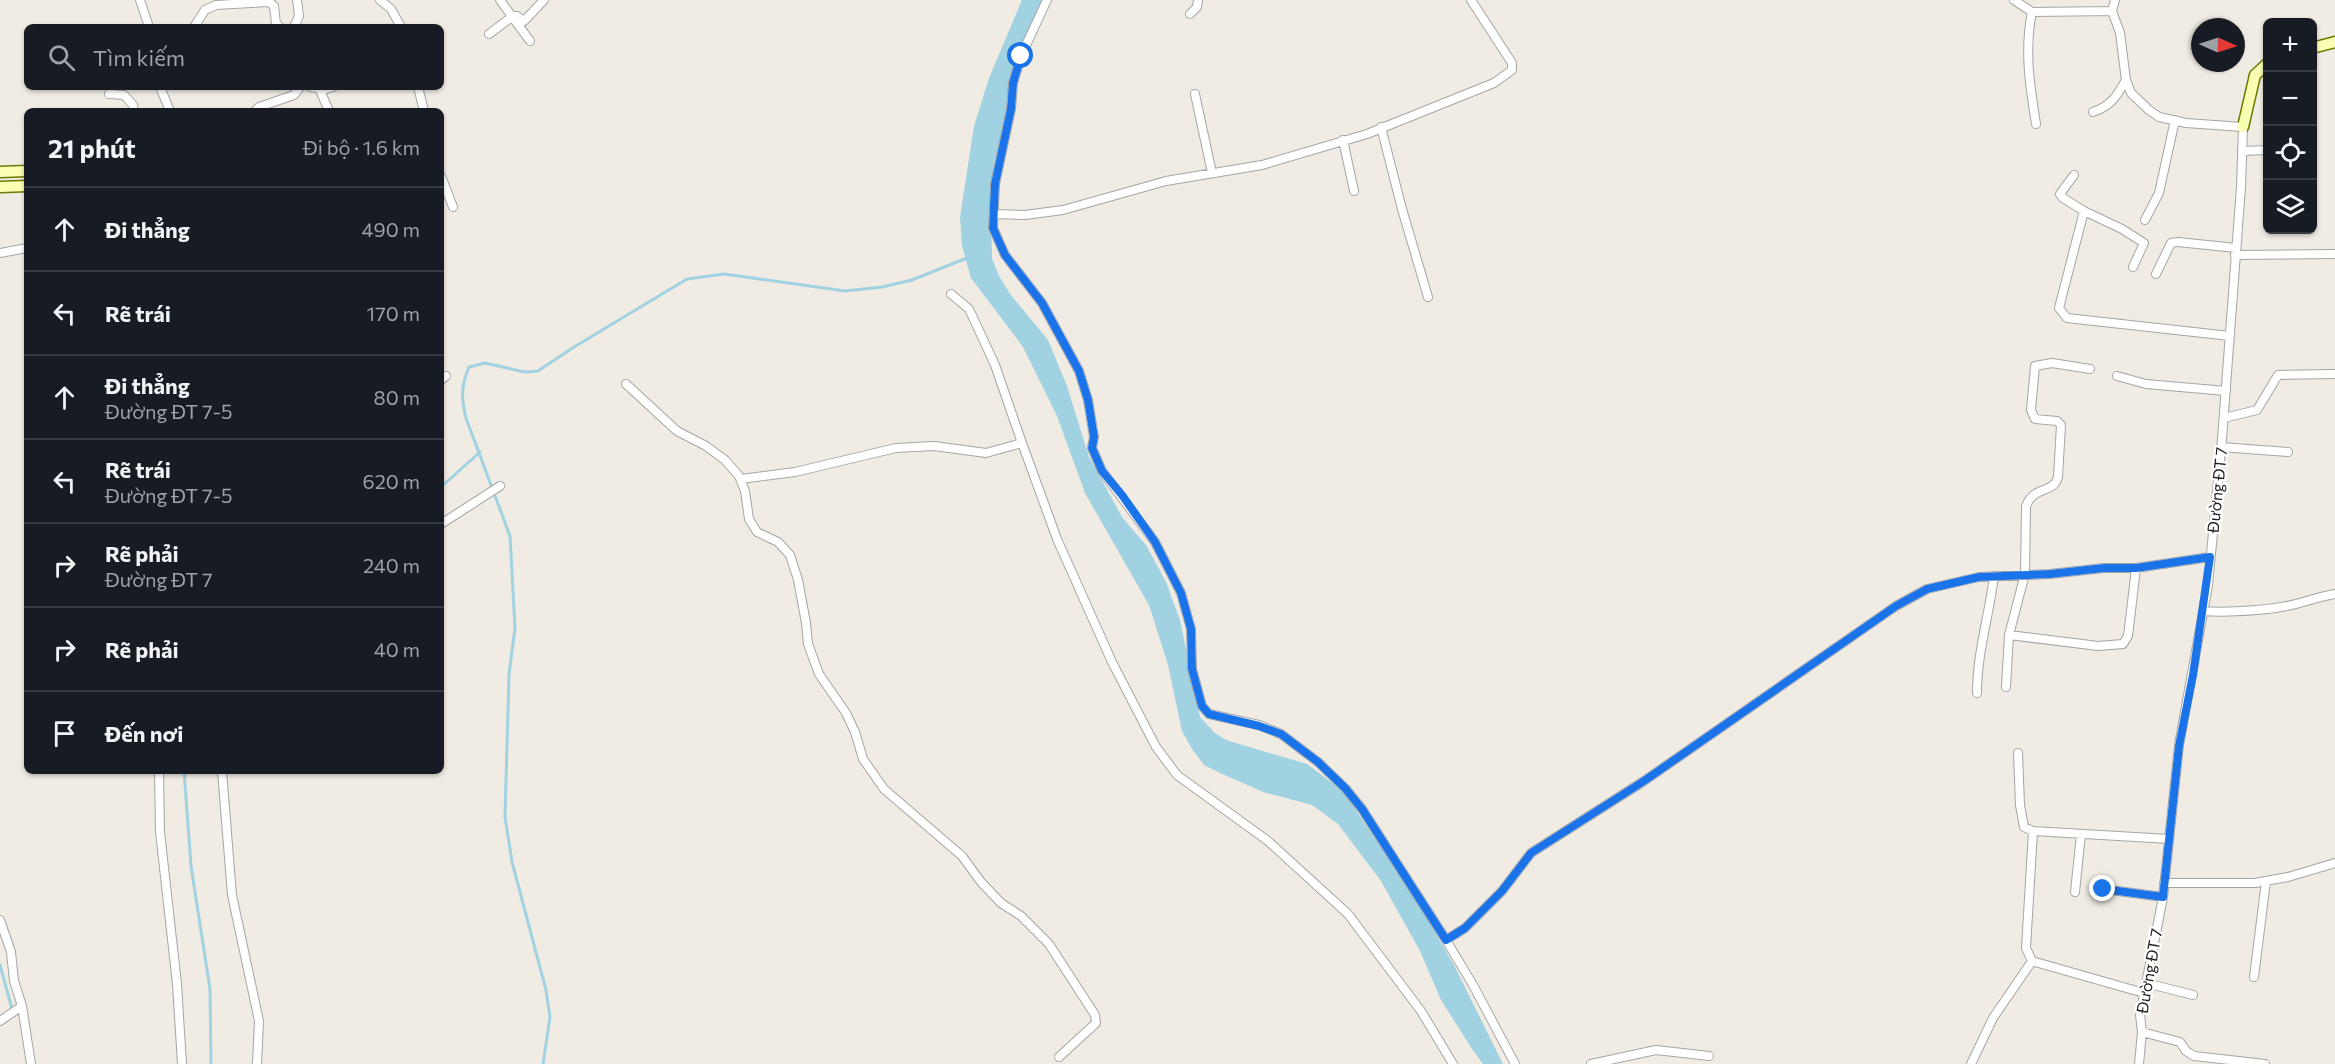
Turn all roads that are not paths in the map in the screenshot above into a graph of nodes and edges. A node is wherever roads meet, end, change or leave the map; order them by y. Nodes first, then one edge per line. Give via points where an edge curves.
1 (140, 0) edge
2 (297, 0) edge
3 (381, 0) edge
4 (500, 0) edge
5 (544, 0) edge
6 (1047, 0) edge
7 (1198, 0) edge
8 (1472, 0) edge
9 (2014, 0) edge
10 (2115, 0) edge
11 (2112, 11) junction
12 (2032, 12) junction
13 (1190, 14) dead end
14 (513, 16) junction
15 (148, 24) edge
16 (196, 24) edge
17 (276, 24) edge
18 (295, 24) edge
19 (399, 24) edge
20 (489, 34) dead end
21 (530, 41) dead end
22 (2335, 42) edge
23 (2317, 47) edge
24 (2263, 68) edge
25 (2126, 80) junction
26 (161, 90) edge
27 (298, 90) edge
28 (321, 90) edge
29 (419, 90) edge
30 (110, 94) dead end
31 (1195, 94) dead end
32 (134, 108) edge
33 (169, 108) edge
34 (259, 108) edge
35 (328, 108) edge
36 (423, 108) edge
37 (2093, 112) dead end
38 (2175, 120) junction
39 (2036, 124) dead end
40 (1381, 127) junction
41 (2243, 127) junction
42 (1343, 140) junction
43 (2263, 150) edge
44 (2242, 151) junction
45 (24, 171) edge
46 (0, 172) edge
47 (1212, 173) junction
48 (2074, 175) dead end
49 (444, 184) edge
50 (24, 186) edge
51 (0, 187) edge
52 (1354, 192) dead end
53 (453, 207) dead end
54 (2084, 211) junction
55 (994, 214) junction
56 (2145, 220) dead end
57 (24, 249) edge
58 (2235, 252) junction
59 (0, 253) edge
60 (2335, 254) edge
61 (2133, 267) dead end
62 (2156, 274) dead end
63 (951, 294) dead end
64 (1428, 297) dead end
65 (2230, 336) junction
66 (2090, 369) dead end
67 (2335, 374) edge
68 (2117, 376) dead end
69 (626, 384) dead end
70 (2226, 391) junction
71 (2224, 418) junction
72 (1022, 443) junction
73 (2221, 447) junction
74 (2288, 452) dead end
75 (741, 479) junction
76 (500, 486) dead end
77 (444, 522) edge
78 (2210, 557) junction
79 (2136, 568) junction
80 (2025, 574) junction
81 (1994, 576) junction
82 (2335, 594) edge
83 (2203, 611) junction
84 (2009, 635) junction
85 (2006, 687) dead end
86 (1977, 693) dead end
87 (2019, 753) dead end
88 (159, 774) edge
89 (222, 774) edge
90 (2033, 831) junction
91 (2081, 834) junction
92 (2169, 839) junction
93 (2335, 863) edge
94 (2266, 881) junction
95 (2164, 883) junction
96 (2103, 889) dead end
97 (2075, 892) dead end
98 (2163, 897) junction
99 (0, 920) edge
100 (1446, 940) junction
101 (2032, 961) junction
102 (2254, 976) dead end
103 (2146, 983) junction
104 (2144, 993) junction
105 (2193, 995) dead end
106 (22, 1006) junction
107 (0, 1021) edge
108 (2142, 1032) junction
109 (1709, 1056) dead end
110 (1059, 1057) dead end
111 (31, 1064) edge
112 (182, 1064) edge
113 (257, 1064) edge
114 (1453, 1064) edge
115 (1515, 1064) edge
116 (1591, 1064) edge
117 (1971, 1064) edge
118 (2139, 1064) edge
119 (2265, 1064) edge

1 - 15 street
2 - 18 street via 299,16
3 - 19 street
4 - 14 street
5 - 14 street via 524,21
6 - 55 street via 1013,83 995,184
7 - 13 street
8 - 40 street via 1512,63 1512,70 1494,82
9 - 12 street
10 - 11 street
11 - 12 street
11 - 25 street via 2120,33
12 - 39 street via 2028,70
14 - 20 street
14 - 21 street
16 - 17 street via 205,10 216,5 269,2 274,6
22 - 23 street
24 - 41 street via 2255,75
25 - 37 street via 2116,98
25 - 38 street via 2131,93 2149,110
26 - 33 street
27 - 34 street
28 - 35 street
29 - 36 street
30 - 32 street via 124,95
31 - 47 street
38 - 41 street
38 - 56 street via 2159,193
40 - 42 street
40 - 64 street
41 - 44 street, Đường ĐT 7
42 - 47 street via 1262,165
42 - 52 street
43 - 44 street
44 - 58 street, Đường ĐT 7
45 - 46 street
47 - 55 street via 1166,181 1064,210
48 - 54 street via 2060,194
49 - 53 street
50 - 51 street
54 - 61 street via 2144,243
54 - 65 street via 2059,308 2067,318
55 - 100 street via 993,228 1005,255 1042,303 1079,371 1088,400 1092,448 1102,471 1155,542 1181,593 1189,621 1192,669 1202,706 1209,714 1281,734 1318,762 1362,809
57 - 59 street
58 - 60 street
58 - 62 street via 2171,243
58 - 65 street, Đường ĐT 7
63 - 72 street via 969,309 995,364
65 - 70 street, Đường ĐT 7
66 - 80 street via 2052,363 2036,366 2031,410 2035,419 2061,425 2061,443 2057,482 2029,497 2026,506
67 - 71 street via 2278,375 2257,410
68 - 70 street via 2146,384
69 - 75 street via 677,431 725,460
70 - 71 street, Đường ĐT 7
71 - 73 street, Đường ĐT 7
72 - 75 street via 986,453 934,446 896,448 795,472
72 - 114 street via 1062,549 1112,663 1155,747 1177,775 1268,841 1348,914 1421,1011
73 - 74 street
73 - 78 street, Đường ĐT 7
75 - 110 street via 749,519 757,532 778,542 790,555 807,623 808,644 819,674 846,713 863,759 884,789 962,856 1001,903 1021,916 1049,944 1095,1015 1096,1023
76 - 77 street
78 - 79 street
78 - 83 street, Đường ĐT 7
79 - 80 street
79 - 84 street via 2128,636 2123,644
80 - 81 street
80 - 84 street
81 - 86 street
81 - 100 street via 1927,589 1896,606 1644,781 1531,853 1502,891 1465,928
82 - 83 street via 2302,603
83 - 92 street, Đường ĐT 7 via 2179,746
84 - 85 street
87 - 90 street via 2024,828
88 - 112 street via 160,832
89 - 113 street via 232,895 259,1021
90 - 91 street
90 - 101 street via 2026,948
91 - 92 street
91 - 97 street
92 - 95 street, Đường ĐT 7
93 - 94 street
94 - 95 street
94 - 102 street
95 - 98 street, Đường ĐT 7
96 - 98 street
98 - 103 street, Đường ĐT 7
99 - 106 street
100 - 115 street
101 - 104 street
101 - 117 street via 1992,1018
103 - 104 street, Đường ĐT 7
103 - 105 street
104 - 108 street, Đường ĐT 7
106 - 107 street
106 - 111 street
108 - 118 street, Đường ĐT 7
108 - 119 street via 2180,1042 2194,1056
109 - 116 street via 1656,1050

